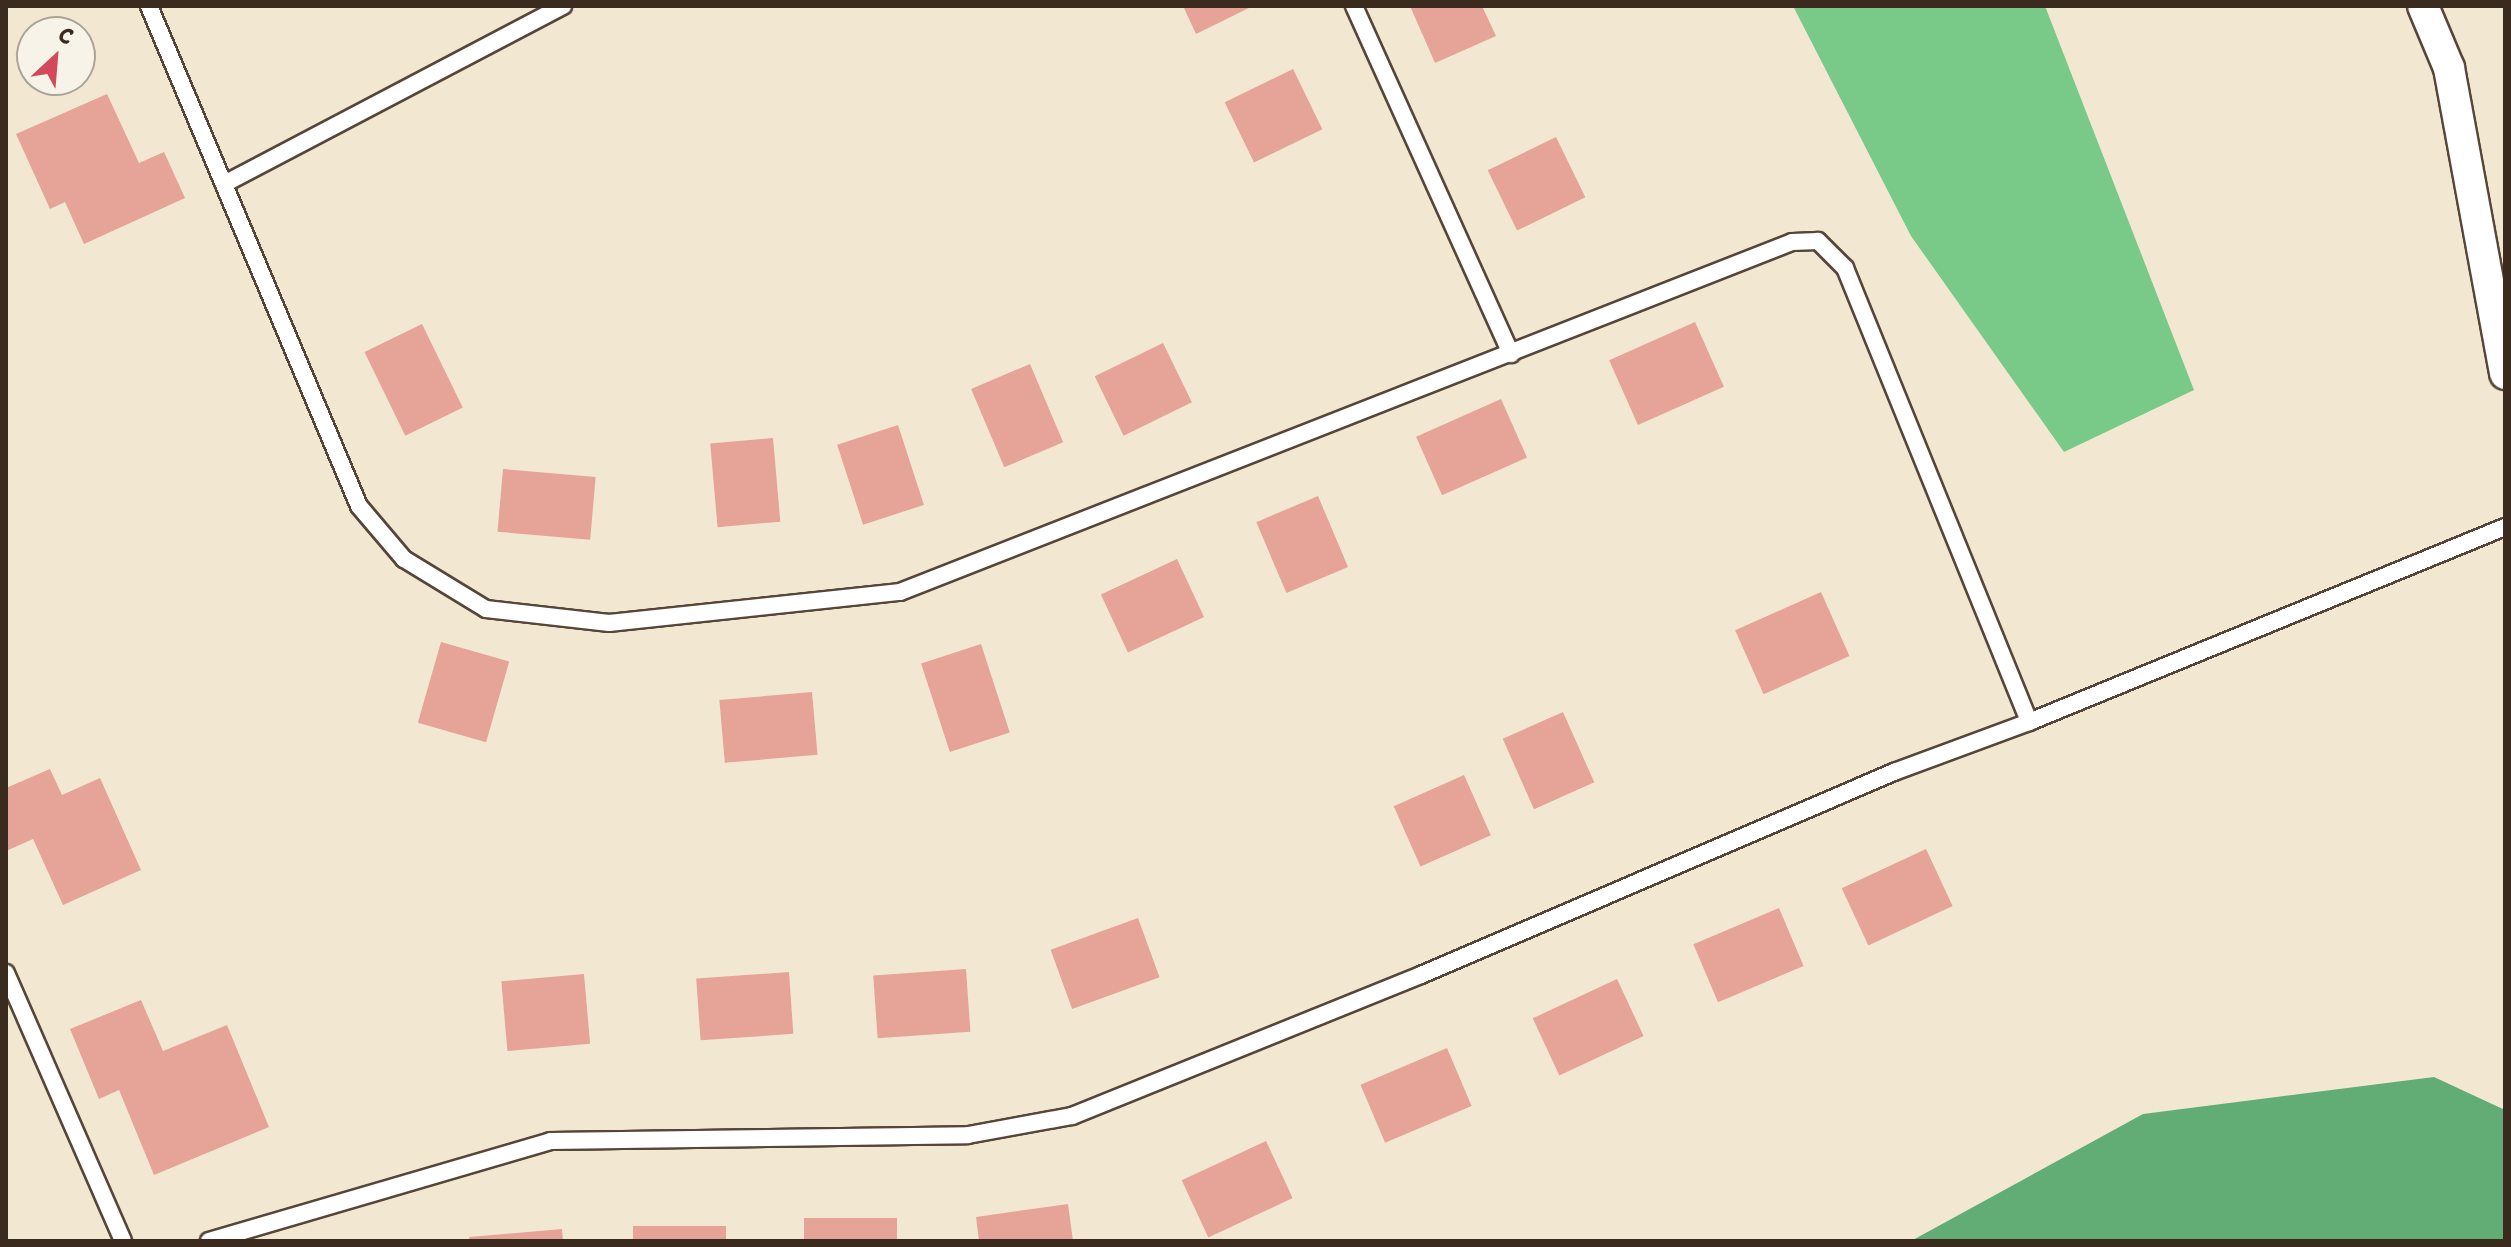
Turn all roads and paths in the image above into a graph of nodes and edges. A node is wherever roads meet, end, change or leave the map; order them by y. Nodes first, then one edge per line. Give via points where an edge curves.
1 (149, 6) edge
2 (563, 6) edge
3 (1354, 6) edge
4 (2423, 6) edge
5 (224, 184) junction
6 (2499, 308) edge
7 (1511, 354) junction
8 (2505, 374) edge
9 (2505, 527) edge
10 (2029, 722) junction
11 (6, 973) edge
12 (123, 1241) edge
13 (209, 1241) edge

1 - 5 lane
2 - 5 lane
3 - 7 lane
4 - 6 street via 2449,68
5 - 7 lane via 359,506 404,559 486,609 609,623 900,592
6 - 8 street
7 - 10 lane via 1792,242 1818,241 1845,268
9 - 10 lane
10 - 13 lane via 1894,772 1421,975 1072,1116 968,1135 550,1141
11 - 12 lane

